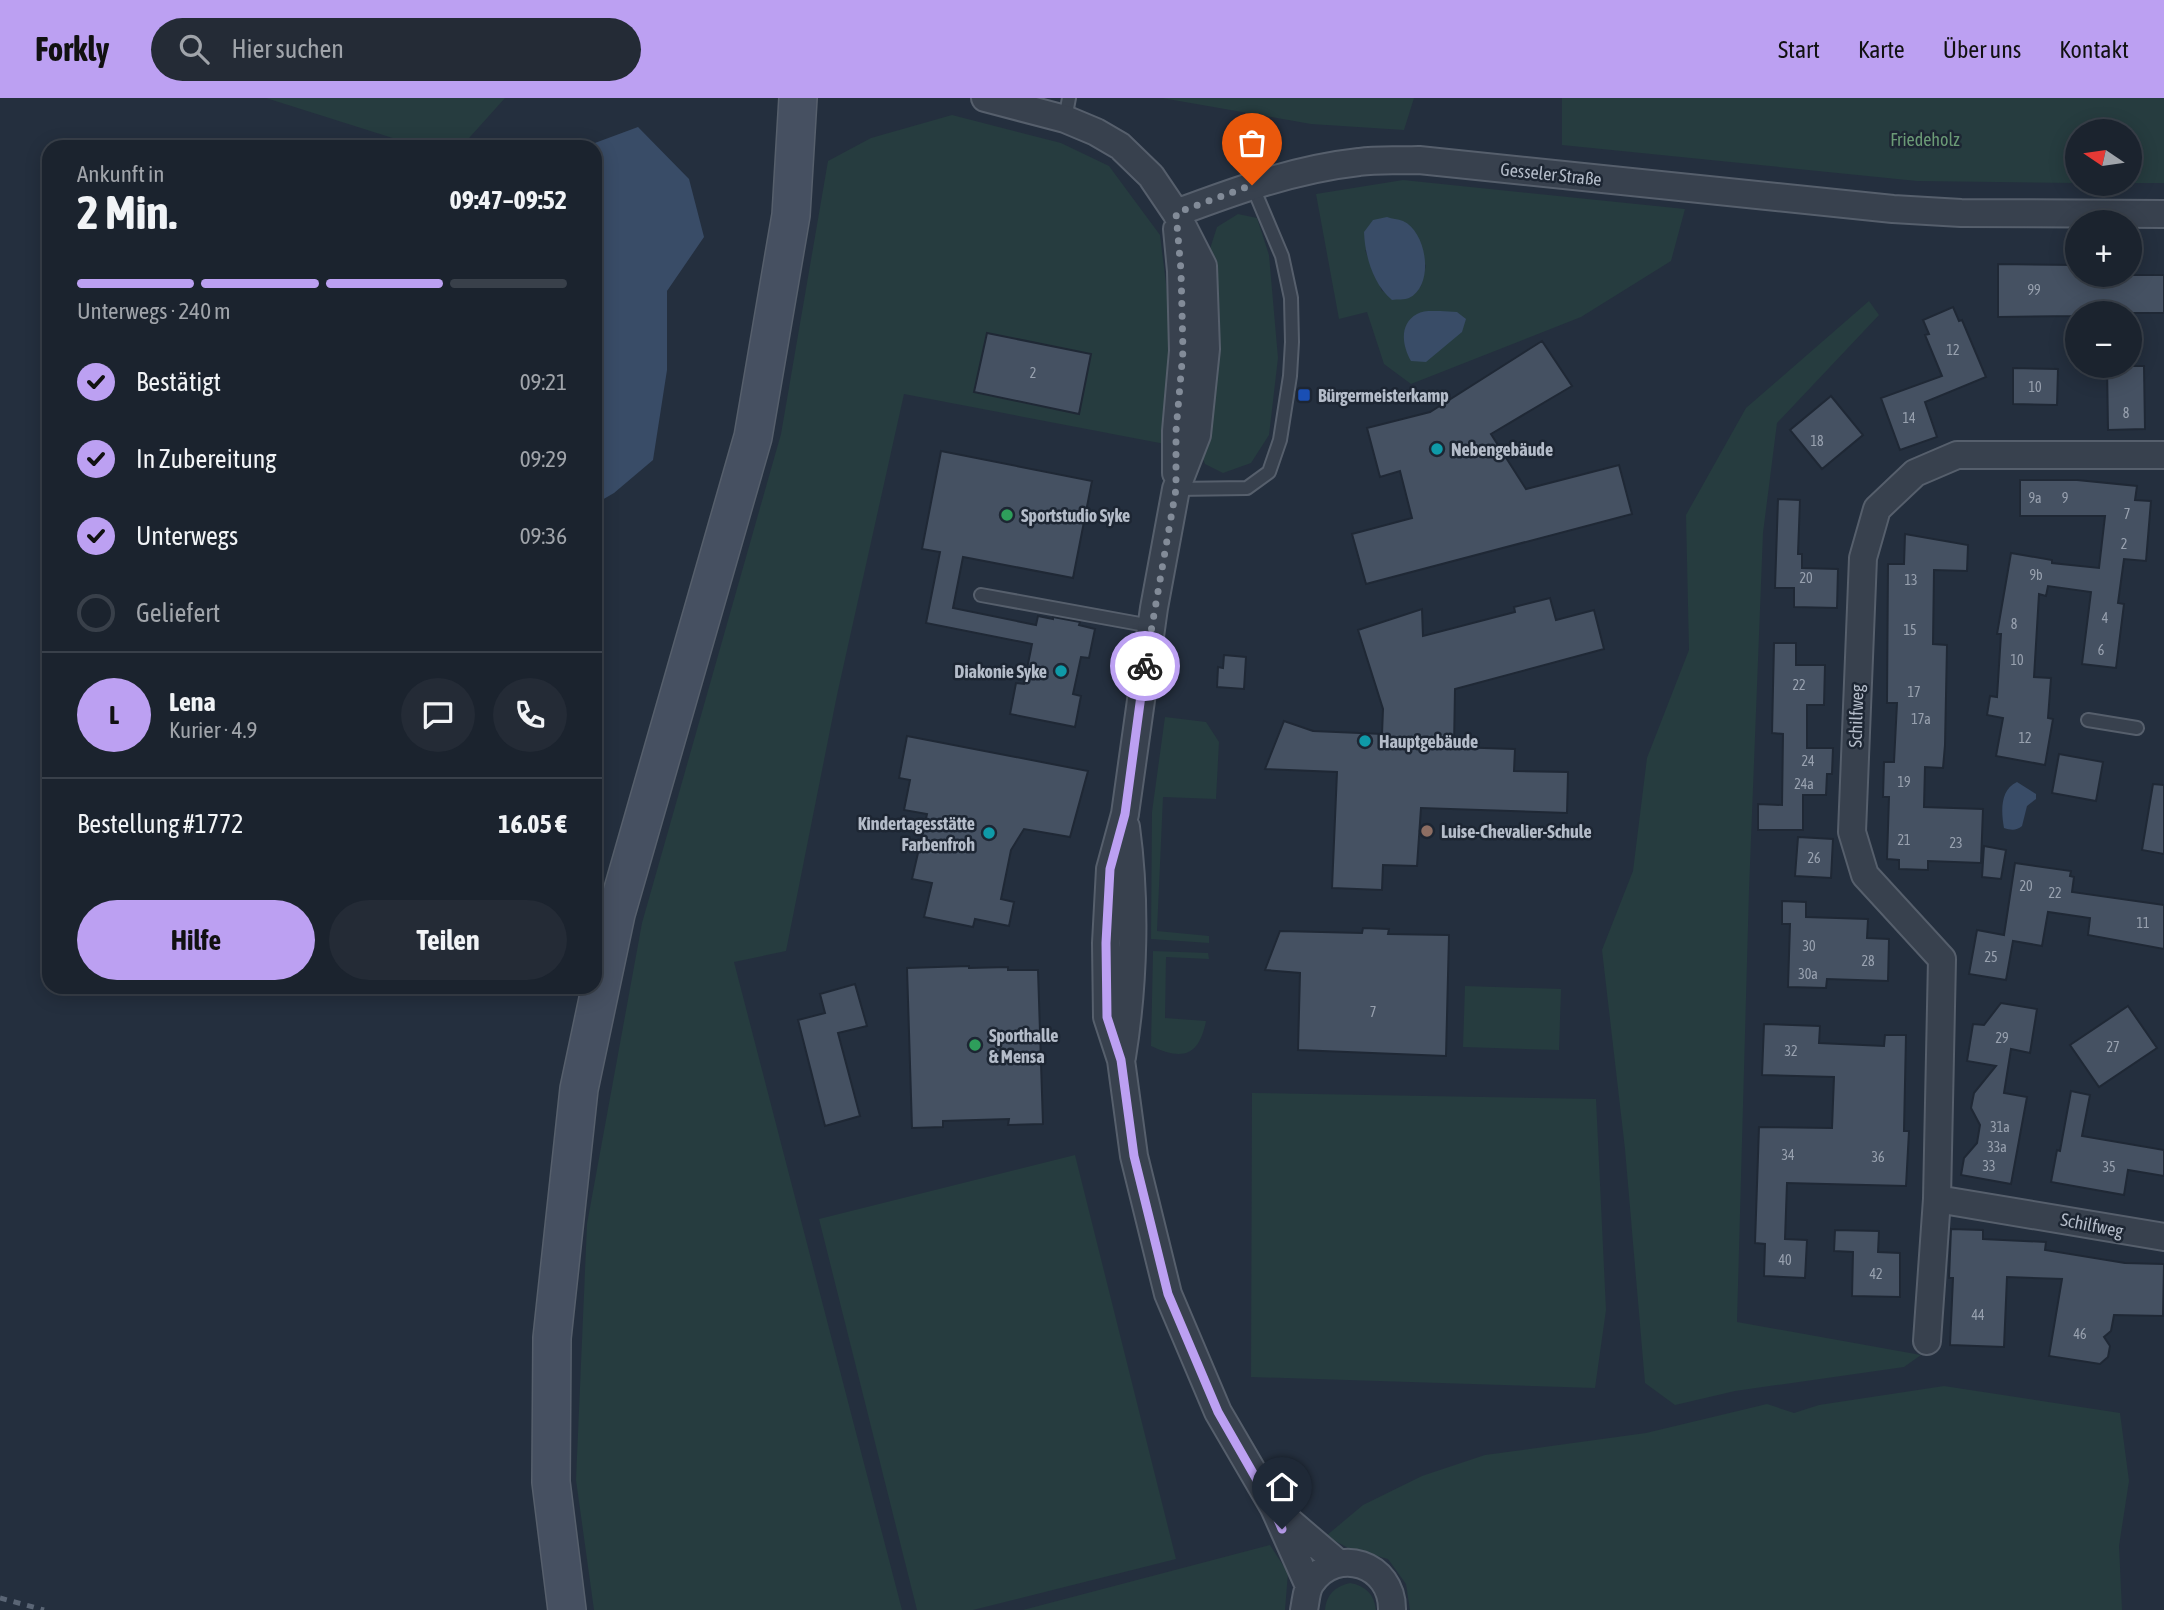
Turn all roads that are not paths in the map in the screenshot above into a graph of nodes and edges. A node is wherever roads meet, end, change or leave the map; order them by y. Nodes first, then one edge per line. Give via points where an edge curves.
1 (798, 98) edge
2 (985, 98) edge
3 (1067, 108) edge
4 (1252, 185) junction
5 (1176, 213) junction
6 (2164, 214) edge
7 (2164, 456) edge
8 (1176, 489) junction
9 (981, 595) dead end
10 (1151, 626) junction
11 (2088, 720) dead end
12 (2137, 728) dead end
13 (602, 983) edge
14 (600, 994) edge
15 (1937, 1199) junction
16 (2164, 1237) edge
17 (1927, 1341) dead end
18 (1273, 1508) junction
19 (1338, 1563) junction
20 (1307, 1598) edge
21 (567, 1610) edge
22 (1392, 1610) edge

1 - 13 main road via 791,215 753,437 617,914
2 - 3 street
3 - 5 street via 1120,146 1151,176
4 - 5 street, Gesseler Straße
4 - 6 street, Gesseler Straße via 1361,161 1419,160 1893,209
4 - 8 lane via 1282,256 1291,298 1290,376 1280,440 1269,472 1247,488
5 - 8 street via 1203,266 1206,349 1197,435
7 - 15 street, Schilfweg via 1957,455 1914,473 1877,509 1863,558 1852,832 1865,875 1942,959
8 - 10 street
9 - 10 lane
10 - 18 street via 1125,814 1132,870 1128,1018 1121,1060 1134,1156 1168,1294 1218,1412
11 - 12 lane
14 - 21 main road via 579,1089 552,1338 551,1482
15 - 16 street, Schilfweg
15 - 17 street, Schilfweg
18 - 19 street
18 - 20 street
19 - 20 street via 1320,1572
19 - 22 street via 1363,1564 1383,1577 1392,1595

